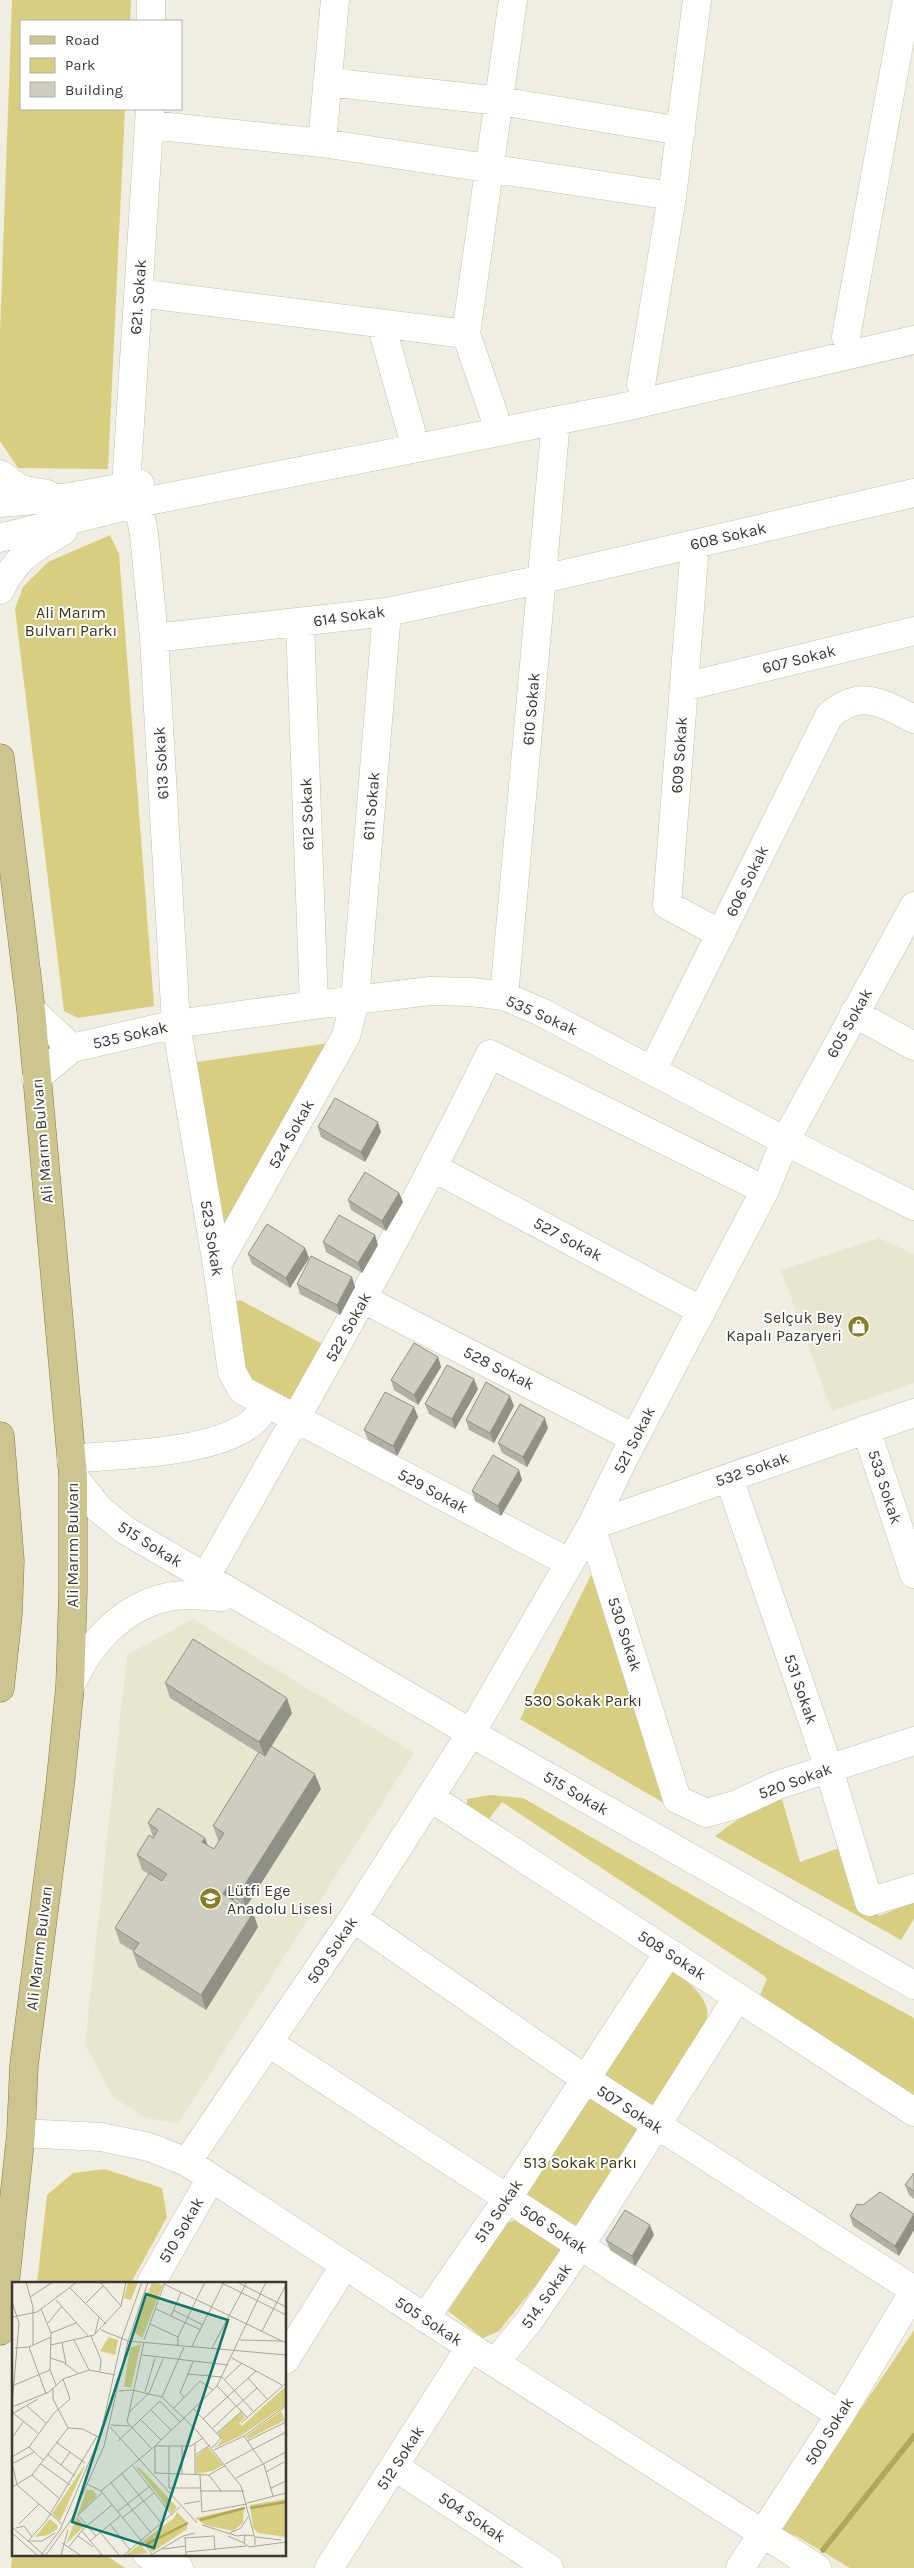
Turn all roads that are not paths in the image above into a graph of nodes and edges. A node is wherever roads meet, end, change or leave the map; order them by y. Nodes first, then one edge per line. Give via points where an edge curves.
1 (151, 0) edge
2 (335, 0) edge
3 (513, 0) edge
4 (697, 0) edge
5 (907, 0) edge
6 (151, 20) edge
7 (327, 82) junction
8 (500, 101) junction
9 (150, 117) edge
10 (680, 130) junction
11 (322, 143) junction
12 (490, 170) junction
13 (672, 196) junction
14 (138, 293) junction
15 (914, 321) edge
16 (380, 324) junction
17 (466, 334) junction
18 (846, 337) junction
19 (914, 340) edge
20 (641, 385) junction
21 (494, 415) junction
22 (556, 421) junction
23 (411, 431) junction
24 (0, 474) edge
25 (914, 493) edge
26 (132, 495) junction
27 (0, 503) edge
28 (80, 506) junction
29 (0, 538) edge
30 (695, 544) junction
31 (543, 579) junction
32 (0, 590) edge
33 (386, 612) junction
34 (300, 623) junction
35 (914, 631) edge
36 (154, 638) junction
37 (684, 686) junction
38 (914, 719) edge
39 (0, 758) edge
40 (914, 906) edge
41 (721, 934) junction
42 (504, 996) junction
43 (355, 1000) junction
44 (314, 1005) junction
45 (30, 1010) junction
46 (854, 1013) junction
47 (176, 1024) junction
48 (914, 1046) edge
49 (72, 1048) junction
50 (652, 1071) junction
51 (36, 1078) junction
52 (785, 1141) junction
53 (434, 1168) junction
54 (765, 1190) junction
55 (914, 1206) edge
56 (217, 1265) junction
57 (363, 1299) junction
58 (702, 1311) junction
59 (266, 1402) junction
60 (914, 1413) edge
61 (296, 1418) junction
62 (866, 1429) junction
63 (0, 1436) edge
64 (634, 1438) junction
65 (72, 1467) junction
66 (729, 1478) junction
67 (591, 1526) junction
68 (570, 1563) junction
69 (914, 1574) edge
70 (204, 1587) junction
71 (4, 1614) edge
72 (0, 1688) edge
73 (70, 1688) junction
74 (471, 1734) junction
75 (914, 1741) edge
76 (829, 1769) junction
77 (431, 1798) junction
78 (677, 1799) joint
79 (914, 1888) edge
80 (353, 1918) junction
81 (668, 1953) junction
82 (914, 1985) edge
83 (737, 1998) junction
84 (269, 2043) junction
85 (584, 2078) junction
86 (914, 2112) edge
87 (657, 2126) junction
88 (21, 2133) junction
89 (187, 2162) junction
90 (211, 2178) junction
91 (507, 2199) junction
92 (580, 2246) junction
93 (344, 2266) junction
94 (151, 2282) edge
95 (914, 2291) edge
96 (425, 2318) junction
97 (0, 2331) edge
98 (470, 2348) junction
99 (286, 2358) edge
100 (495, 2363) junction
101 (840, 2415) junction
102 (396, 2467) junction
103 (762, 2533) junction
104 (328, 2568) edge
105 (548, 2568) edge
106 (740, 2568) edge
107 (817, 2568) edge

1 - 6 street
2 - 7 street
3 - 8 street
4 - 10 street
5 - 18 street
7 - 8 street
7 - 11 street
8 - 10 street
8 - 12 street
9 - 11 street
9 - 14 street, 621. Sokak
10 - 13 street
11 - 12 street
12 - 13 street
12 - 17 street
13 - 20 street
14 - 16 street
14 - 26 street, 621. Sokak
15 - 18 street
16 - 17 street
16 - 23 street
17 - 21 street
18 - 20 street
19 - 22 street
20 - 21 street
21 - 23 street
22 - 26 street
22 - 31 street, 610 Sokak
23 - 26 street
24 - 28 street via 20,489
25 - 30 street, 608 Sokak
26 - 28 street
26 - 36 street, 613 Sokak via 144,534
27 - 28 street
28 - 29 street
28 - 32 street via 12,568
30 - 31 street, 608 Sokak
30 - 37 street, 609 Sokak
31 - 33 street, 614 Sokak
31 - 42 street, 610 Sokak
33 - 34 street, 614 Sokak
33 - 43 street, 611 Sokak
34 - 36 street, 614 Sokak
34 - 44 street, 612 Sokak
35 - 37 street, 607 Sokak
36 - 47 street, 613 Sokak
37 - 41 street, 609 Sokak via 667,905
38 - 41 street, 606 Sokak via 863,699 841,705 829,716
39 - 45 main road, Ali Marım Bulvarı
40 - 46 street, 605 Sokak
41 - 50 street, 606 Sokak
42 - 43 street, 535 Sokak via 430,991
42 - 50 street, 535 Sokak
43 - 44 street, 535 Sokak
43 - 56 street, 524 Sokak via 346,1036
44 - 47 street, 535 Sokak
45 - 49 street
45 - 51 main road, Ali Marım Bulvarı
46 - 48 street
46 - 52 street, 605 Sokak
47 - 49 street, 535 Sokak
47 - 56 street, 523 Sokak
49 - 51 street
50 - 52 street, 535 Sokak
51 - 65 main road, Ali Marım Bulvarı
52 - 54 street, 521 Sokak
52 - 55 street, 535 Sokak
53 - 54 street, 522 Sokak via 490,1054
53 - 57 street, 522 Sokak
53 - 58 street, 527 Sokak
54 - 58 street, 521 Sokak
56 - 59 street, 523 Sokak via 232,1372 242,1390
57 - 61 street, 522 Sokak
57 - 64 street, 528 Sokak
58 - 64 street, 521 Sokak
59 - 61 street, 523 Sokak
59 - 65 street via 256,1419 229,1437 180,1449
60 - 62 street, 532 Sokak
61 - 68 street, 529 Sokak
61 - 70 street, 522 Sokak
62 - 66 street, 532 Sokak
62 - 69 street, 533 Sokak
63 - 71 main road via 10,1561
64 - 67 street, 521 Sokak
65 - 70 street, 515 Sokak via 99,1509
65 - 73 main road, Ali Marım Bulvarı
66 - 67 street, 532 Sokak
66 - 76 street, 531 Sokak
67 - 68 street, 521 Sokak
67 - 78 street, 530 Sokak
68 - 74 street, 521 Sokak
70 - 73 street, 515 Sokak via 151,1603 116,1623 86,1655
70 - 74 street, 515 Sokak via 239,1598
71 - 72 main road
73 - 88 main road, Ali Marım Bulvarı via 24,2065
74 - 77 street, 509 Sokak
74 - 82 street, 515 Sokak
75 - 76 street, 520 Sokak
76 - 78 street, 520 Sokak via 706,1813
76 - 79 street, 531 Sokak via 869,1902
77 - 80 street, 509 Sokak
77 - 81 street, 508 Sokak
80 - 84 street, 509 Sokak
80 - 85 street, 507 Sokak
81 - 83 street, 508 Sokak
81 - 85 street, 513 Sokak
83 - 86 street, 508 Sokak
83 - 87 street, 514. Sokak
84 - 89 street, 509 Sokak
84 - 91 street, 506 Sokak
85 - 87 street, 507 Sokak
85 - 91 street, 513 Sokak
87 - 92 street, 514. Sokak
87 - 95 street, 507 Sokak
88 - 89 street, 505 Sokak via 101,2137 149,2147
88 - 97 main road, Ali Marım Bulvarı
89 - 90 street, 505 Sokak
90 - 93 street, 505 Sokak
90 - 94 street, 510 Sokak
91 - 92 street, 506 Sokak
91 - 96 street, 513 Sokak
92 - 100 street, 514. Sokak via 529,2321
92 - 101 street, 506 Sokak
93 - 96 street, 505 Sokak
93 - 99 street
95 - 101 street, 500 Sokak
96 - 98 street, 505 Sokak
98 - 100 street, 505 Sokak
98 - 102 street, 512 Sokak
100 - 103 street, 505 Sokak
101 - 103 street, 500 Sokak
102 - 104 street, 512 Sokak
102 - 105 street, 504 Sokak
103 - 106 street, 500 Sokak
103 - 107 street, 505 Sokak

